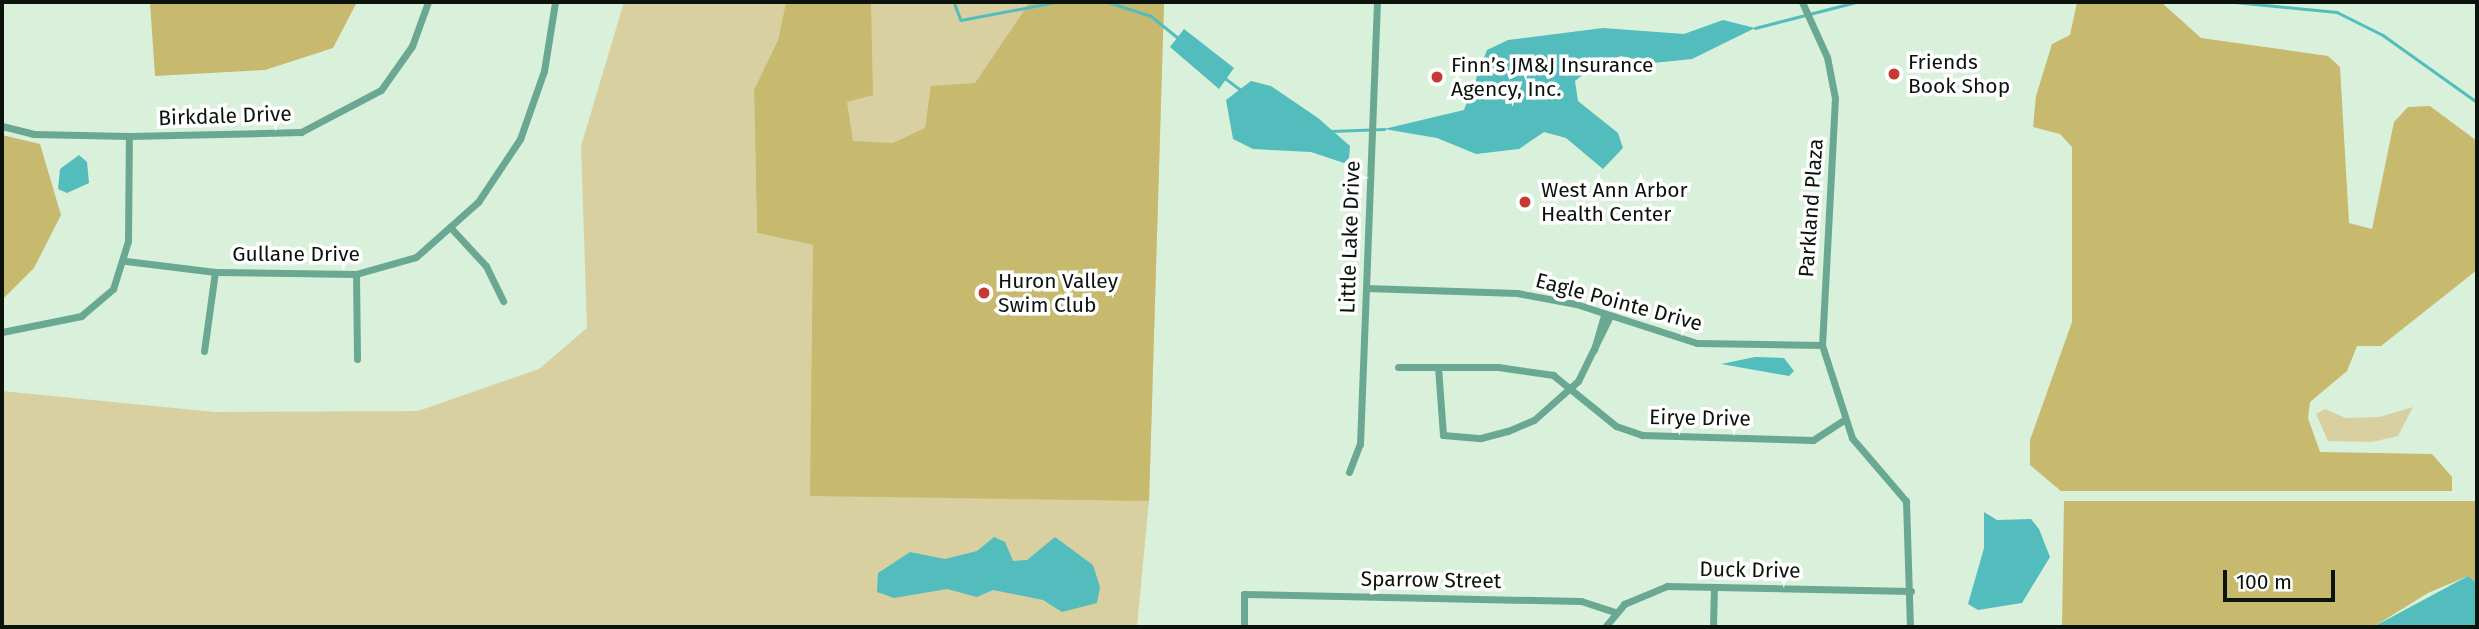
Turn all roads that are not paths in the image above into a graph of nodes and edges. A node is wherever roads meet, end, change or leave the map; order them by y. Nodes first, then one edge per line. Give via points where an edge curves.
1 (428, 2) edge
2 (555, 2) edge
3 (1377, 2) edge
4 (1802, 3) edge
5 (2, 126) edge
6 (130, 136) junction
7 (450, 227) junction
8 (126, 261) junction
9 (215, 272) junction
10 (356, 274) junction
11 (1366, 288) junction
12 (503, 301) dead end
13 (1607, 315) junction
14 (2, 332) edge
15 (1822, 345) junction
16 (204, 351) dead end
17 (357, 359) dead end
18 (1398, 366) dead end
19 (1438, 367) junction
20 (1568, 388) junction
21 (1845, 419) junction
22 (1349, 472) dead end
23 (1714, 587) junction
24 (1911, 591) junction
25 (1614, 612) junction
26 (1244, 627) edge
27 (1605, 627) edge
28 (1713, 627) edge
29 (1910, 627) edge

1 - 6 street, Birkdale Drive via 398,70 366,101 325,124 273,136
2 - 7 street, Gullane Drive via 544,71 520,139 478,202
3 - 11 street, Little Lake Drive
4 - 15 street, Parkland Plaza via 1829,66 1835,109
5 - 6 street, Birkdale Drive via 33,134
6 - 8 street
7 - 10 street, Gullane Drive via 416,257
7 - 12 street via 486,266
8 - 9 street, Gullane Drive
8 - 14 street via 113,289 81,316
9 - 10 street, Gullane Drive
9 - 16 street
10 - 17 street
11 - 13 street, Eagle Pointe Drive via 1517,293
11 - 22 street, Little Lake Drive via 1360,444
13 - 15 street, Eagle Pointe Drive via 1697,343
13 - 20 street via 1594,351
15 - 21 street, Parkland Plaza
18 - 19 street, Eirye Drive
19 - 20 street, Eirye Drive via 1530,369
19 - 20 street via 1443,435 1481,438 1508,431 1534,420
20 - 21 street, Eirye Drive via 1616,426 1642,435 1812,440
21 - 24 street, Parkland Plaza via 1867,460 1906,501
23 - 24 street, Duck Drive
23 - 25 street, Duck Drive via 1656,588
23 - 28 street
24 - 29 street, Parkland Plaza
25 - 26 street, Sparrow Street via 1581,601 1244,594
25 - 27 street, Duck Drive

